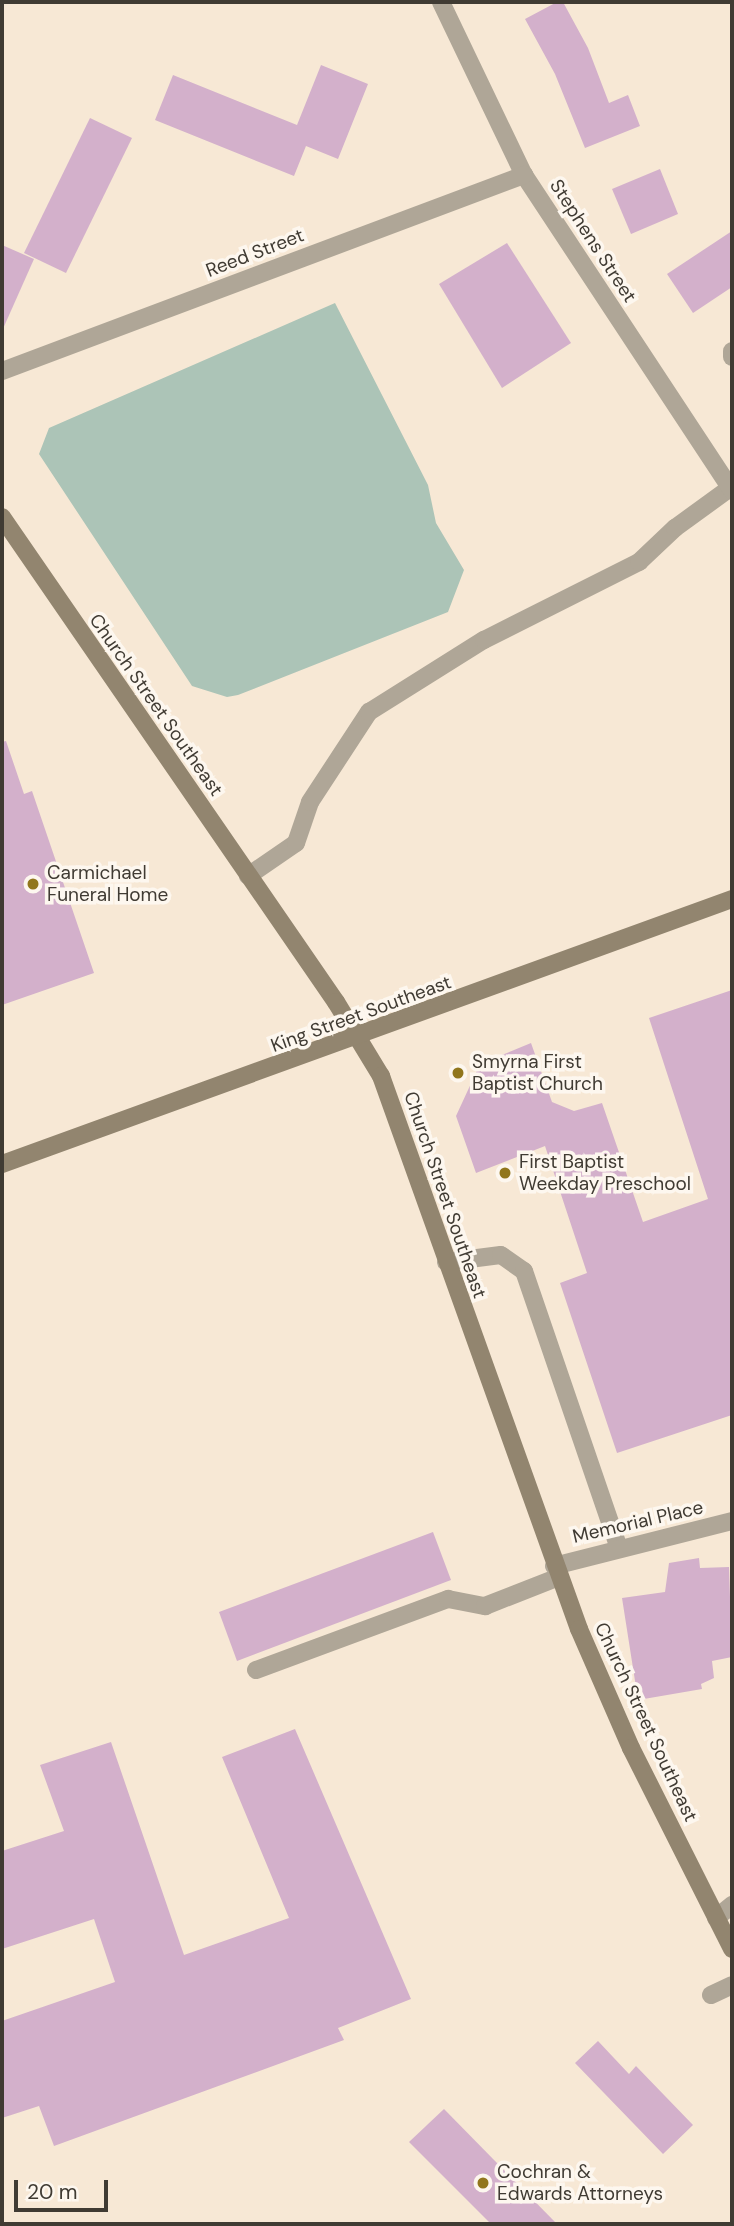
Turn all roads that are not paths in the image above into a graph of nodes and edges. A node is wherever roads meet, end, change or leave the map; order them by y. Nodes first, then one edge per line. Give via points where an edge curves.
1 (441, 2) edge
2 (524, 175) junction
3 (732, 351) edge
4 (732, 357) edge
5 (2, 371) edge
6 (731, 489) edge
7 (2, 517) edge
8 (248, 876) junction
9 (732, 899) edge
10 (359, 1038) junction
11 (2, 1164) edge
12 (446, 1262) junction
13 (732, 1521) edge
14 (620, 1548) junction
15 (556, 1572) junction
16 (256, 1670) dead end
17 (732, 1905) edge
18 (716, 1918) junction
19 (732, 1949) edge
20 (732, 1985) edge
21 (712, 1995) dead end

1 - 2 street, Stephens Street
2 - 5 street, Reed Street
2 - 6 street, Stephens Street
3 - 4 street
6 - 8 street via 675,528 639,562 484,640 369,712 310,802 296,844
7 - 8 street, Church Street Southeast
8 - 10 street, Church Street Southeast
9 - 10 street, King Street Southeast
10 - 11 street, King Street Southeast
10 - 12 street, Church Street Southeast via 381,1076
12 - 14 street via 501,1255 524,1270
12 - 15 street, Church Street Southeast
13 - 14 street, Memorial Place
14 - 15 street, Memorial Place
15 - 16 street, Memorial Place via 485,1606 447,1599
15 - 18 street, Church Street Southeast via 631,1748
17 - 18 street
18 - 19 street, Church Street Southeast
20 - 21 street

